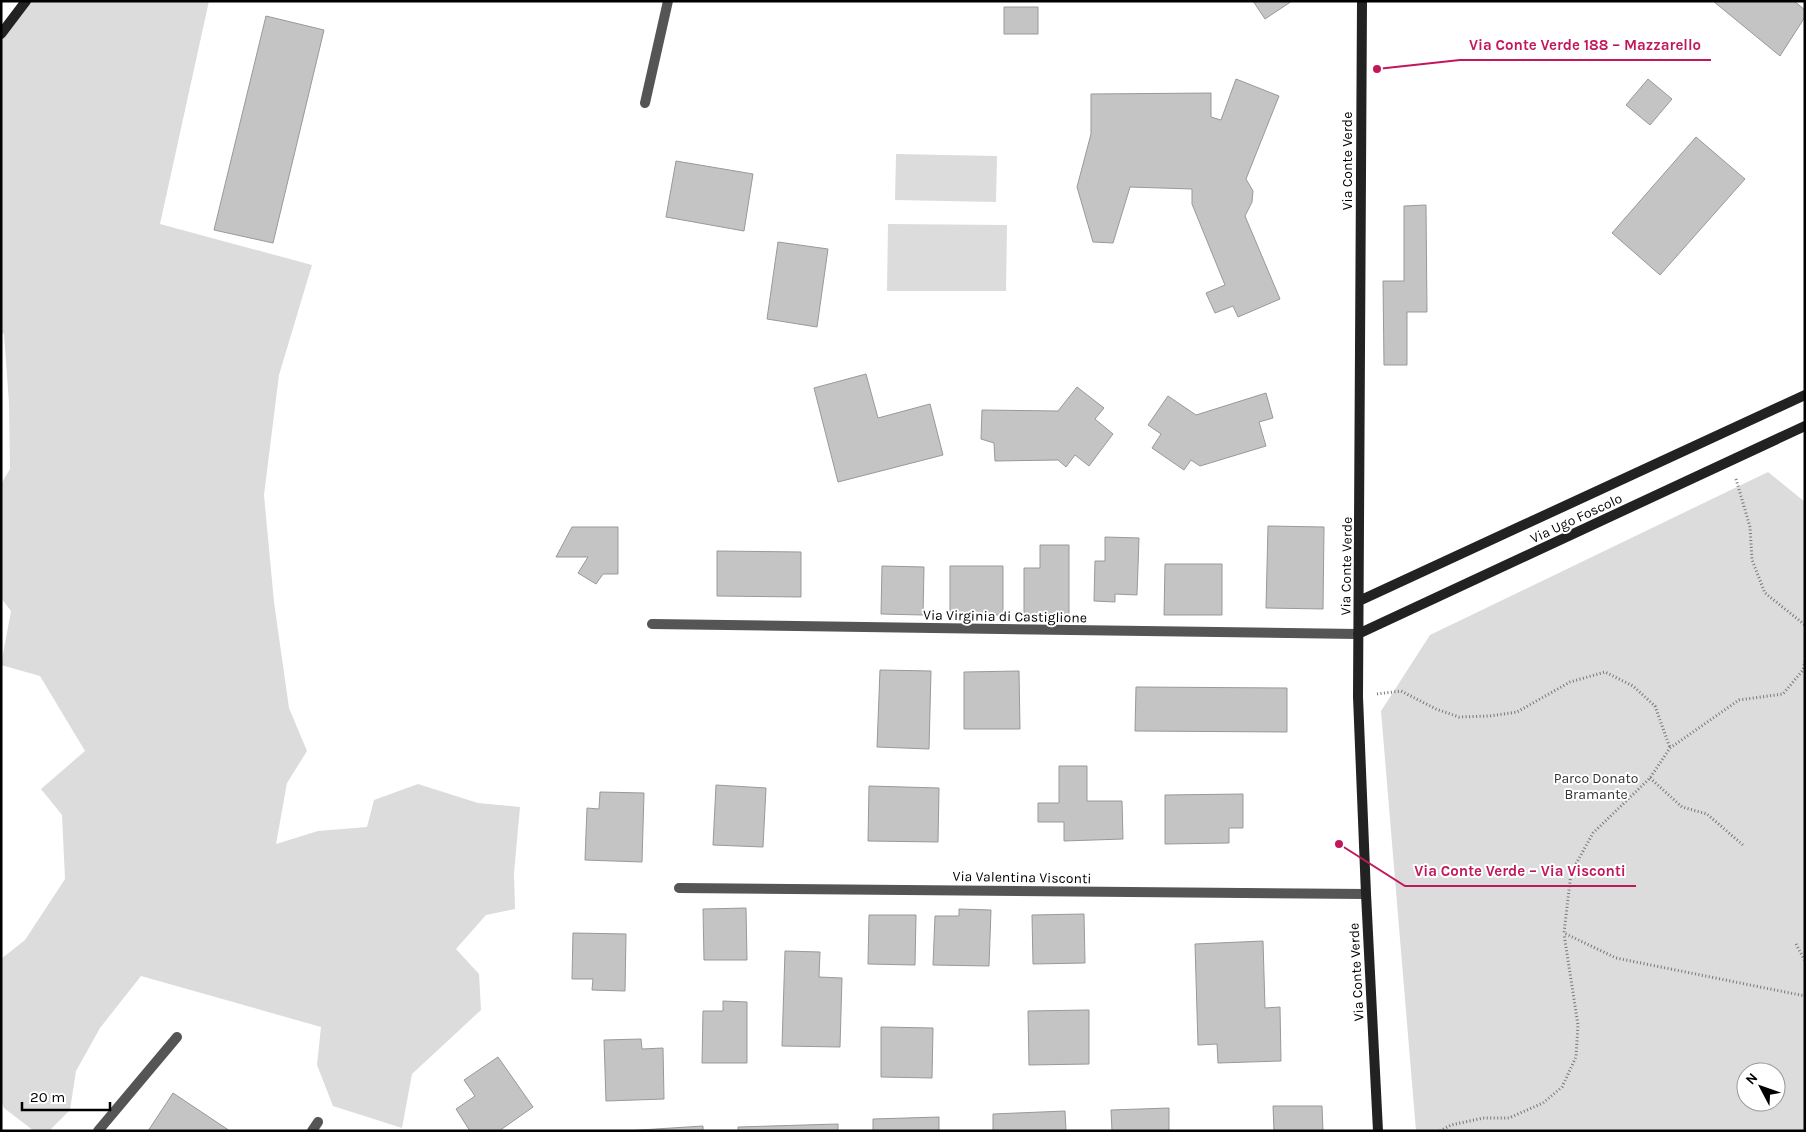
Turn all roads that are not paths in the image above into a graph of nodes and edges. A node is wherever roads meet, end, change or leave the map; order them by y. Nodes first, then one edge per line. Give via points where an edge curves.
1 (26, 1) edge
2 (668, 1) edge
3 (1362, 1) edge
4 (1, 34) edge
5 (645, 103) dead end
6 (1805, 395) edge
7 (1805, 426) edge
8 (1359, 601) junction
9 (652, 624) dead end
10 (1358, 634) junction
11 (679, 888) dead end
12 (1366, 894) junction
13 (177, 1037) dead end
14 (98, 1131) edge
15 (1378, 1131) edge

1 - 4 street
2 - 5 street
3 - 8 street, Via Conte Verde
6 - 8 street, Via Ugo Foscolo
7 - 10 street, Via Ugo Foscolo
8 - 10 street, Via Conte Verde
9 - 10 street, Via Virginia di Castiglione
10 - 12 street, Via Conte Verde
11 - 12 street, Via Valentina Visconti
12 - 15 street, Via Conte Verde
13 - 14 street

